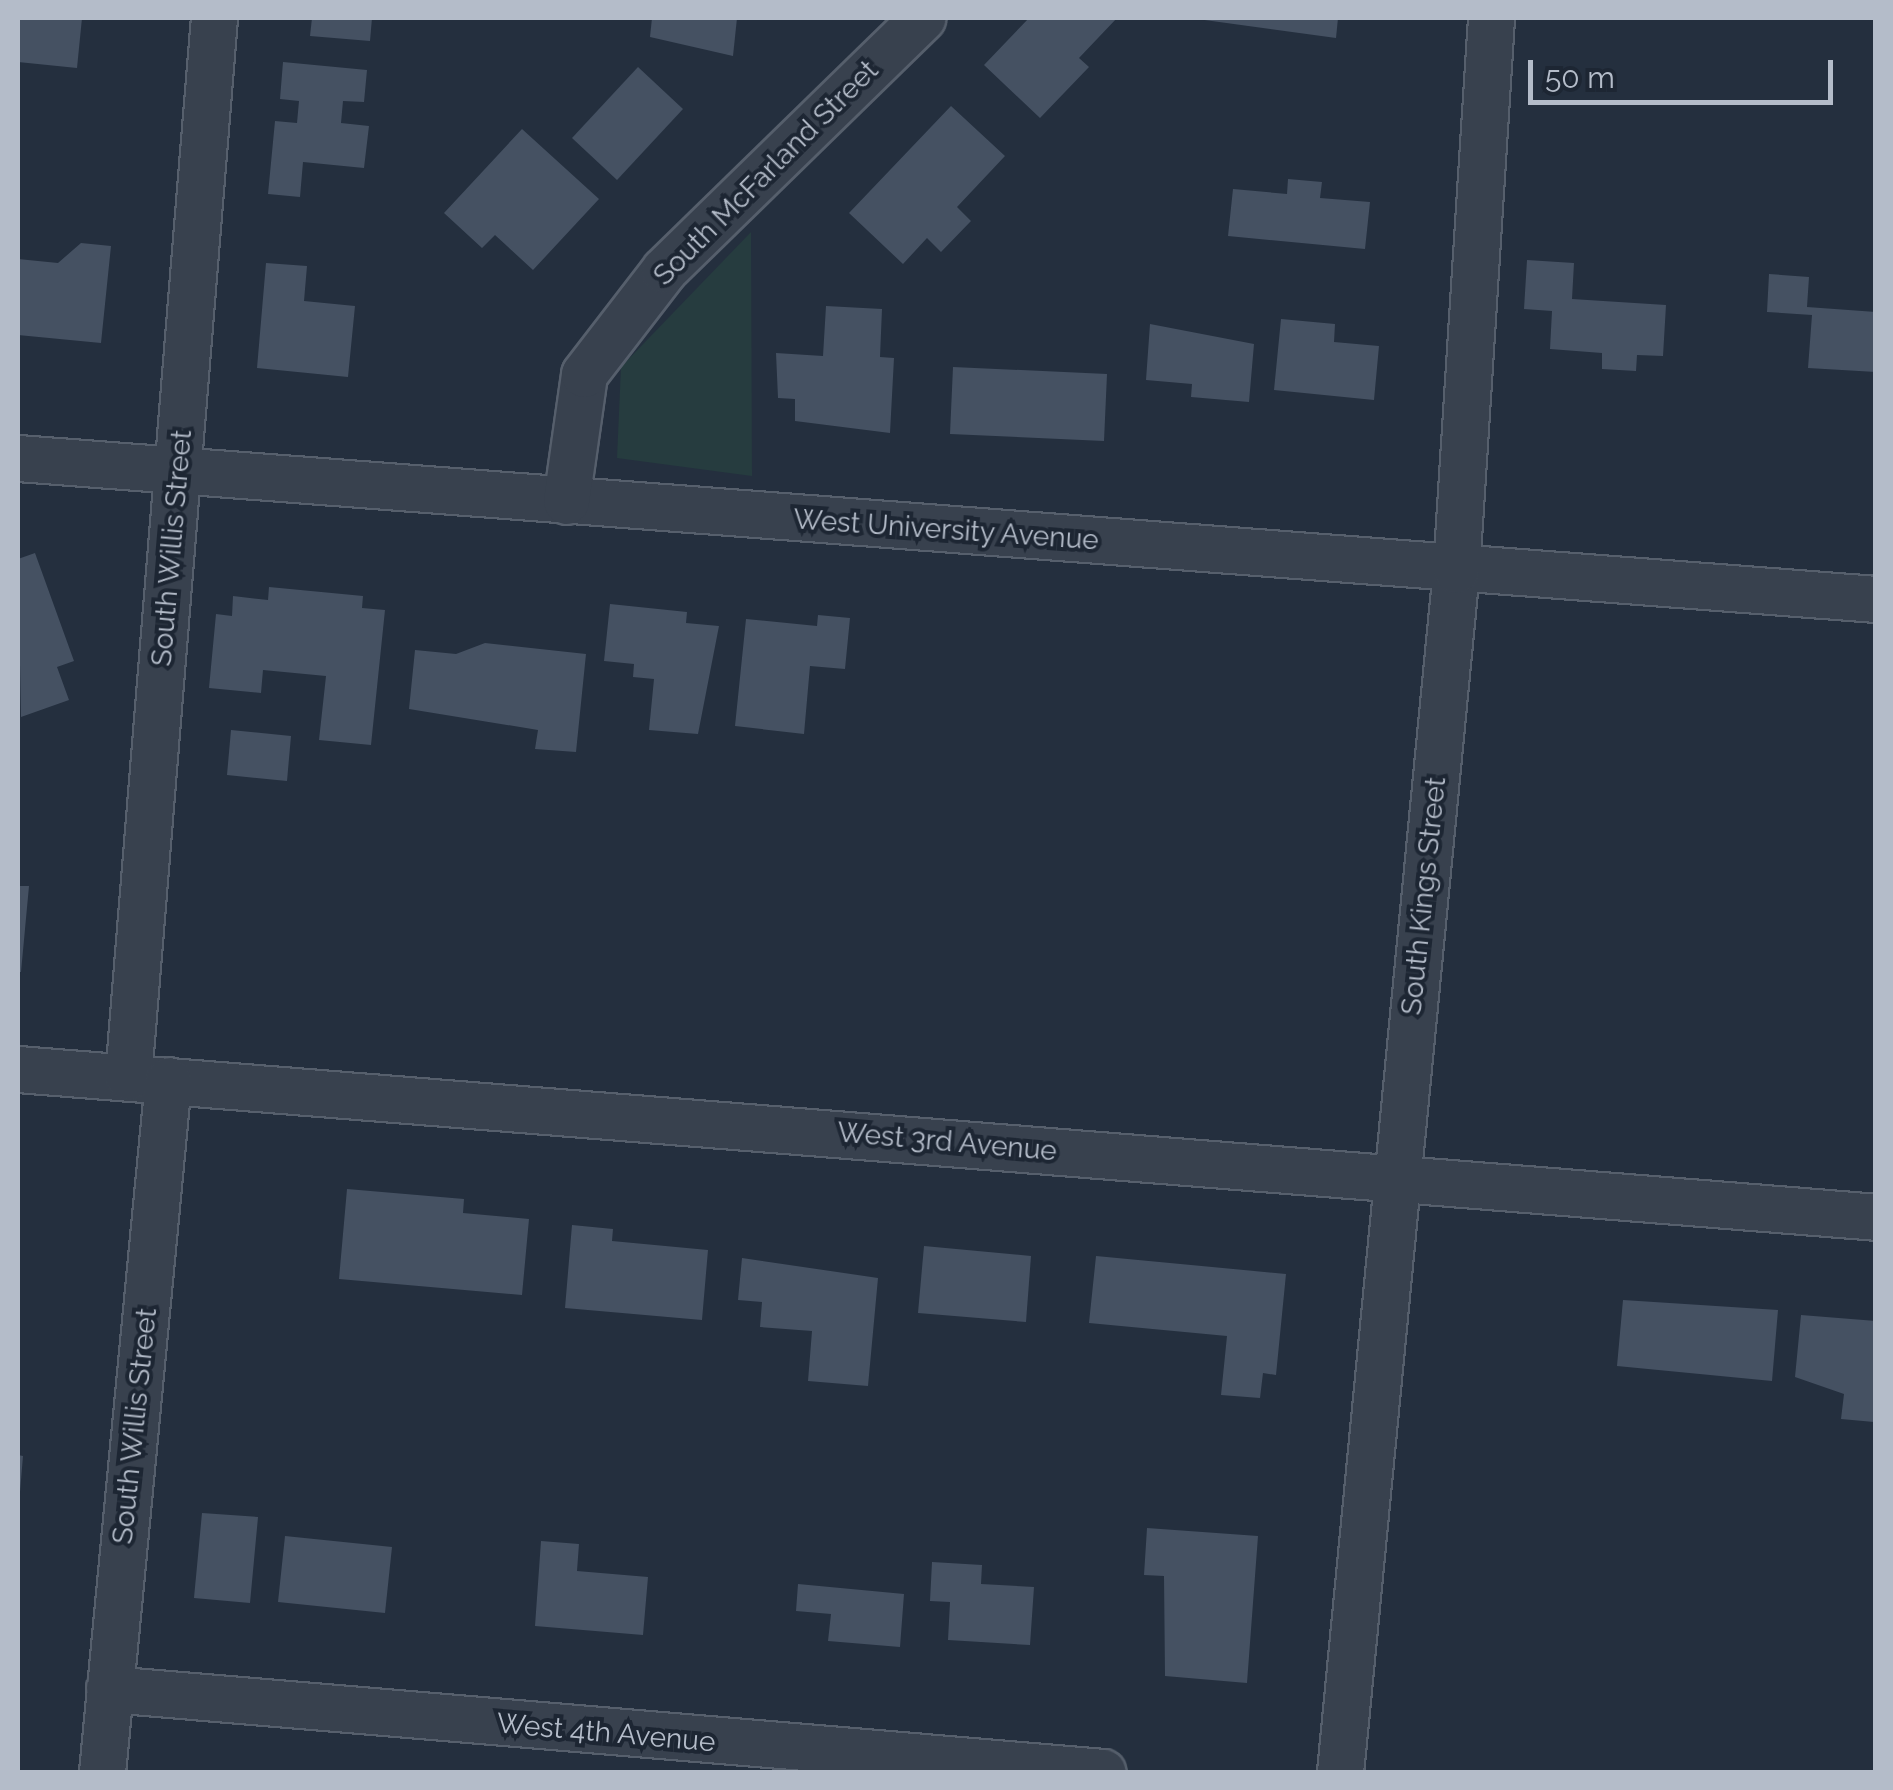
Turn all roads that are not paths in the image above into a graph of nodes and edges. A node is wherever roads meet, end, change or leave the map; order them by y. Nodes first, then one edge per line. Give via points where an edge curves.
1 (214, 18) edge
2 (922, 18) edge
3 (1491, 18) edge
4 (18, 458) edge
5 (179, 471) junction
6 (566, 501) junction
7 (1456, 570) junction
8 (1876, 599) edge
9 (18, 1069) edge
10 (148, 1079) junction
11 (1395, 1180) junction
12 (1876, 1218) edge
13 (109, 1689) junction
14 (102, 1772) edge
15 (1103, 1772) edge
16 (1340, 1772) edge

1 - 5 street, South Willis Street
2 - 6 street, South McFarland Street via 664,270 584,374
3 - 7 street, South Kings Street
4 - 5 street, West University Avenue
5 - 6 street, West University Avenue
5 - 10 street, South Willis Street
6 - 7 street, West University Avenue
7 - 8 street, West University Avenue
7 - 11 street, South Kings Street
9 - 10 street, West 3rd Avenue
10 - 11 street, West 3rd Avenue
10 - 13 street, South Willis Street
11 - 12 street, West 3rd Avenue
11 - 16 street, South Kings Street
13 - 14 street, South Willis Street
13 - 15 street, West 4th Avenue

